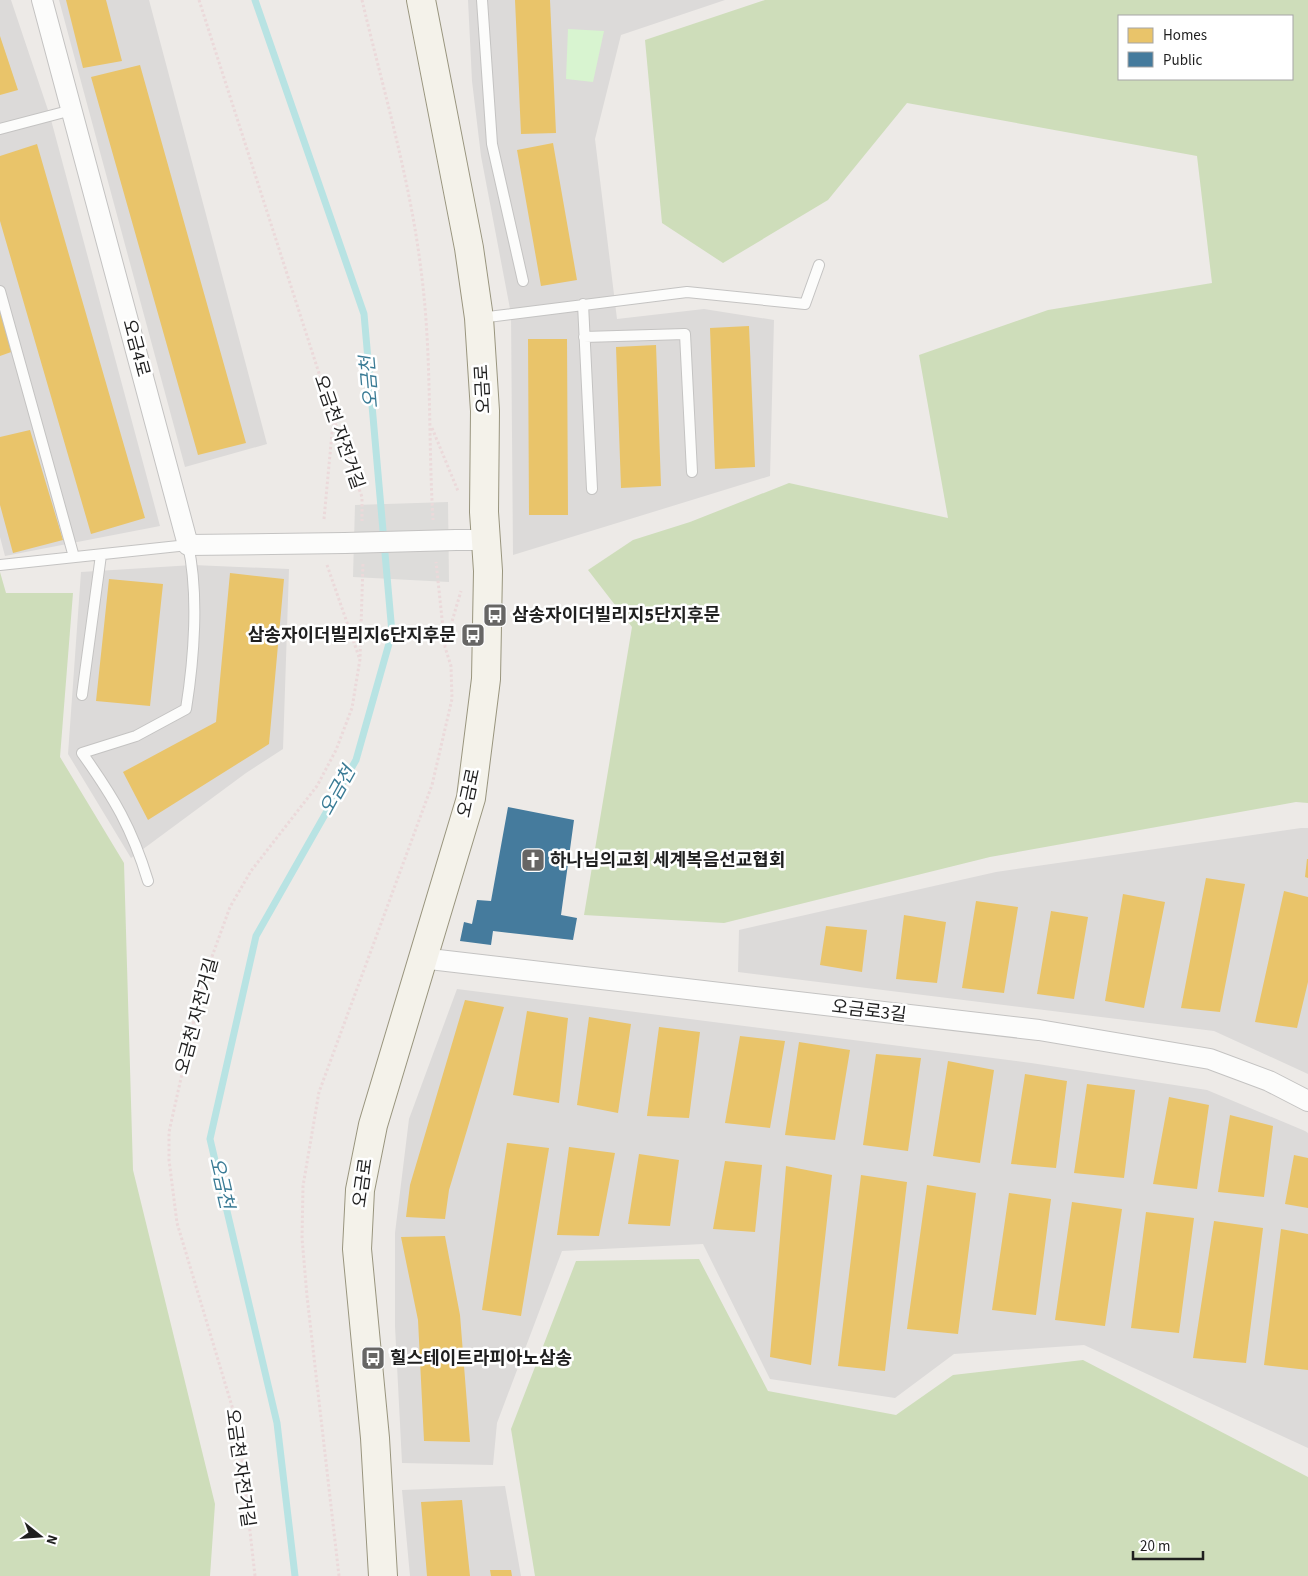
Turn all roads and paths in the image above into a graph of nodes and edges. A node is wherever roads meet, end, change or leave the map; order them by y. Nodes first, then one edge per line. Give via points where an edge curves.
1 (42, 0) edge
2 (199, 0) edge
3 (362, 0) edge
4 (421, 0) edge
5 (482, 0) edge
6 (72, 110) junction
7 (0, 129) edge
8 (819, 265) dead end
9 (523, 281) dead end
10 (0, 291) edge
11 (583, 304) junction
12 (479, 318) junction
13 (584, 337) junction
14 (334, 420) junction
15 (431, 426) junction
16 (692, 472) dead end
17 (592, 490) dead end
18 (458, 494) dead end
19 (324, 519) dead end
20 (362, 526) dead end
21 (434, 528) dead end
22 (486, 540) junction
23 (188, 545) junction
24 (101, 555) junction
25 (363, 555) dead end
26 (74, 557) junction
27 (436, 558) dead end
28 (0, 564) edge
29 (328, 565) dead end
30 (461, 590) dead end
31 (445, 648) junction
32 (360, 659) junction
33 (82, 695) dead end
34 (148, 881) dead end
35 (421, 958) junction
36 (1308, 1101) edge
37 (255, 1576) edge
38 (339, 1576) edge
39 (383, 1576) edge

1 - 6 street, 오금4로
2 - 14 path, 오금천 자전거길
3 - 15 path via 406,185 421,268
4 - 12 street, 오금로 via 469,248
5 - 9 lane via 492,144
6 - 7 lane
6 - 23 street, 오금4로
8 - 11 lane via 805,304 687,292
10 - 26 lane
11 - 12 lane
11 - 13 lane
12 - 22 street, 오금로 via 485,411
13 - 16 lane via 685,334
13 - 17 lane
14 - 19 path
14 - 20 path, 오금천 자전거길 via 362,497
15 - 18 path
15 - 21 path
22 - 23 street, bridge
22 - 35 street, 오금로 via 486,679 472,788
23 - 24 lane
23 - 34 lane via 192,565 193,666 186,709 136,736 82,753 129,827
24 - 26 lane
24 - 33 lane
25 - 32 path, 오금천 자전거길
26 - 28 lane
27 - 31 path
29 - 32 path
30 - 31 path
31 - 38 path via 451,666 452,699 442,749 432,785 319,1092 303,1186 302,1238 307,1296
32 - 37 path, 오금천 자전거길 via 352,708 336,750 317,786 251,871 230,907 202,984 169,1132 177,1223 240,1442
35 - 36 street, 오금로3길 via 1039,1030 1210,1059 1269,1081
35 - 39 street, 오금로 via 373,1125 360,1190 357,1249 375,1438

